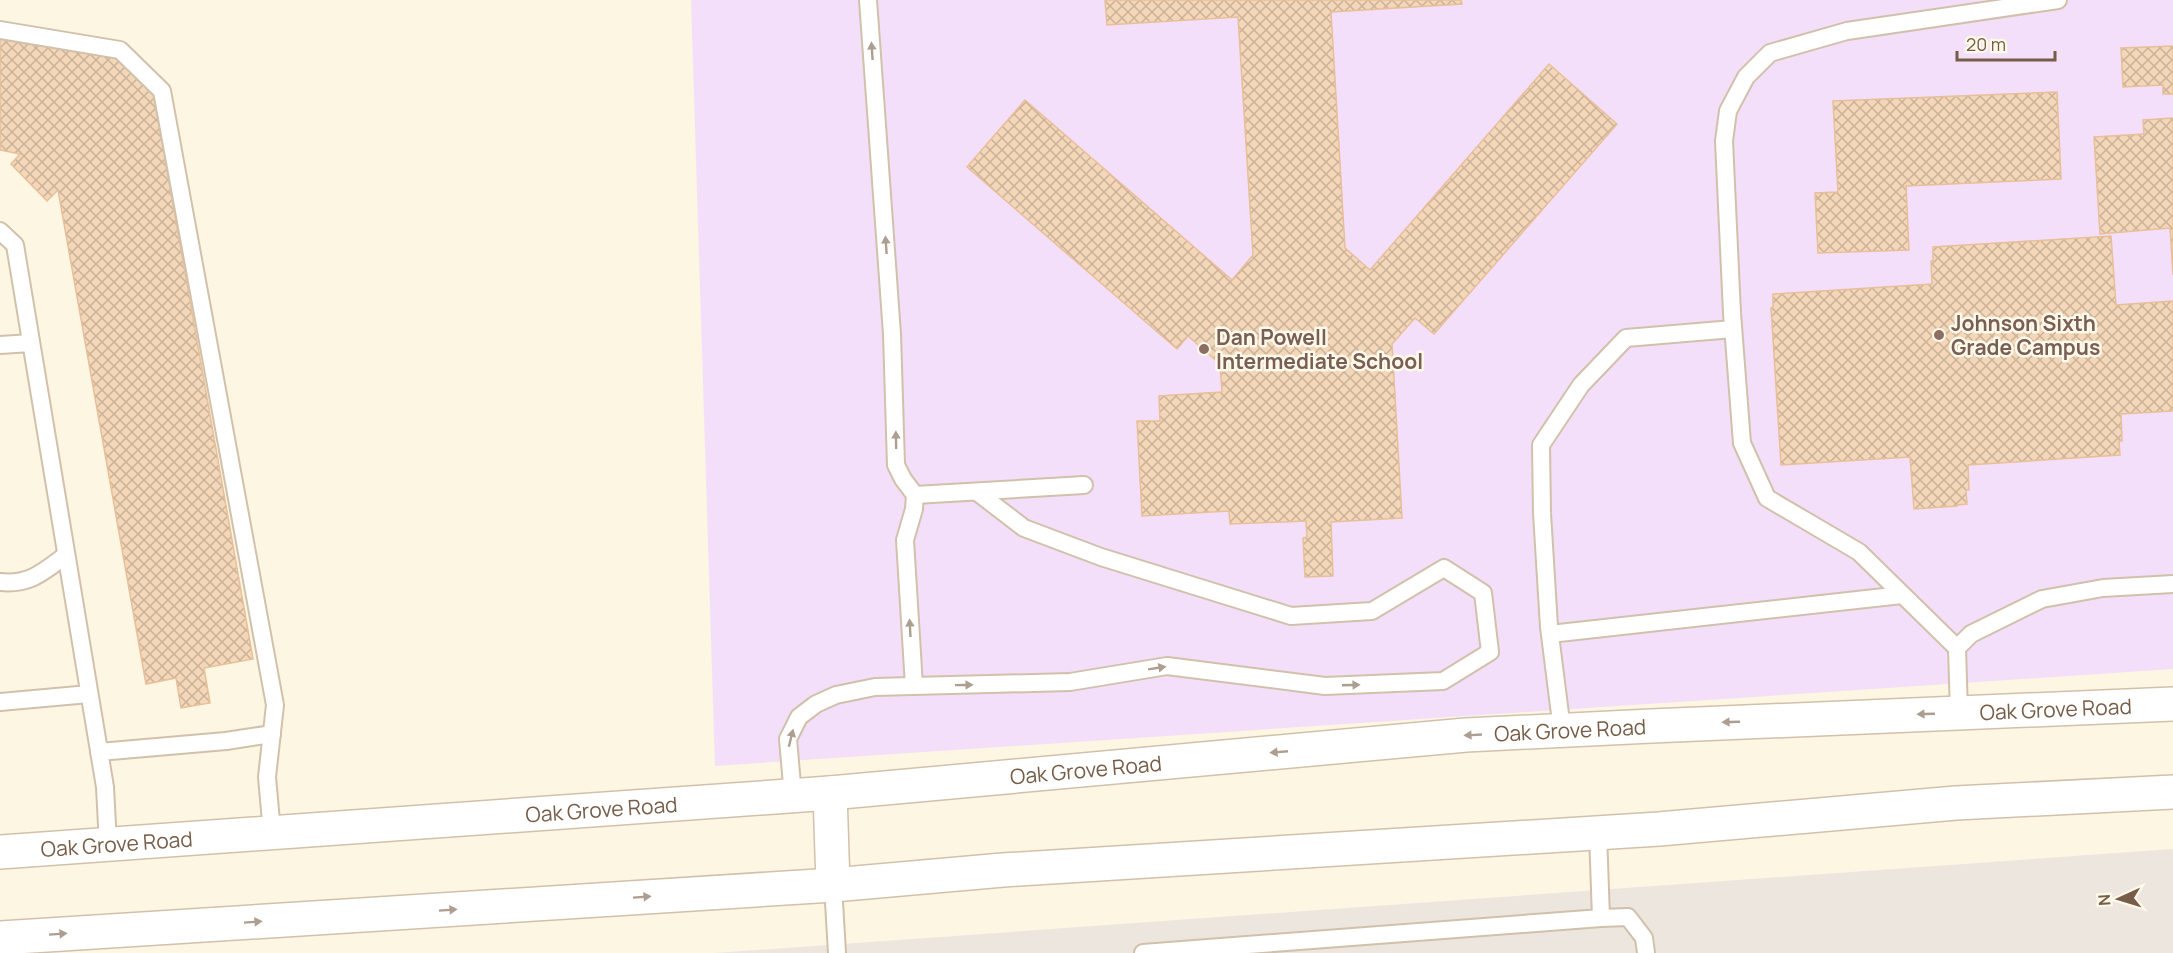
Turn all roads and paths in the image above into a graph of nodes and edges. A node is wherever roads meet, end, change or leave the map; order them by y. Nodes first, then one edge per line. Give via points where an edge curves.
1 (868, 0) edge
2 (2058, 0) edge
3 (0, 30) edge
4 (0, 231) edge
5 (1733, 329) junction
6 (31, 343) junction
7 (0, 345) edge
8 (1084, 485) dead end
9 (977, 492) junction
10 (915, 495) junction
11 (66, 555) junction
12 (0, 582) edge
13 (2173, 584) edge
14 (1902, 595) junction
15 (1550, 634) junction
16 (1957, 648) junction
17 (914, 686) junction
18 (89, 694) junction
19 (0, 702) edge
20 (2173, 704) edge
21 (1959, 713) junction
22 (1562, 730) junction
23 (272, 734) junction
24 (99, 752) junction
25 (2173, 792) edge
26 (830, 793) junction
27 (793, 796) junction
28 (272, 833) junction
29 (1598, 833) junction
30 (108, 844) junction
31 (0, 852) edge
32 (833, 885) junction
33 (1601, 918) junction
34 (0, 938) edge
35 (837, 953) edge
36 (1143, 953) edge
37 (1646, 953) edge

10 -> 1 lane via 896,465 892,344
2 - 5 lane via 1847,31 1770,53 1746,77 1728,111 1724,141
3 - 23 lane via 120,50 162,91 274,705
4 - 6 lane via 15,244
5 - 14 lane via 1742,443 1767,498 1859,552
5 - 15 lane via 1626,338 1581,385 1541,445
6 - 7 lane
6 - 11 lane
8 - 9 lane
9 - 10 lane
17 -> 9 lane via 1070,682 1167,666 1325,686 1443,681 1490,652 1483,593 1444,568 1372,611 1291,616 1101,557 1024,528
17 -> 10 lane via 905,540
11 - 12 lane via 38,576 16,584
11 - 18 lane
13 - 16 lane via 2103,588 2042,599 1971,634
14 - 15 lane
14 - 16 lane
15 - 22 lane
16 - 21 lane
27 -> 17 lane via 788,739 799,717 836,695 875,687
18 - 19 lane
18 - 24 lane
20 - 21 street, Oak Grove Road
21 -> 22 street, Oak Grove Road
22 -> 26 street, Oak Grove Road via 1466,735
23 - 24 lane
23 - 28 lane via 267,777
24 - 30 lane
25 - 29 street via 1956,803
26 - 27 street, Oak Grove Road
26 - 32 street
27 - 28 street, Oak Grove Road
28 - 30 street, Oak Grove Road
29 - 32 street via 1003,870
29 - 33 lane
30 - 31 street, Oak Grove Road
34 -> 32 street
32 - 35 lane
33 - 36 lane
33 - 37 lane via 1628,917 1644,938

